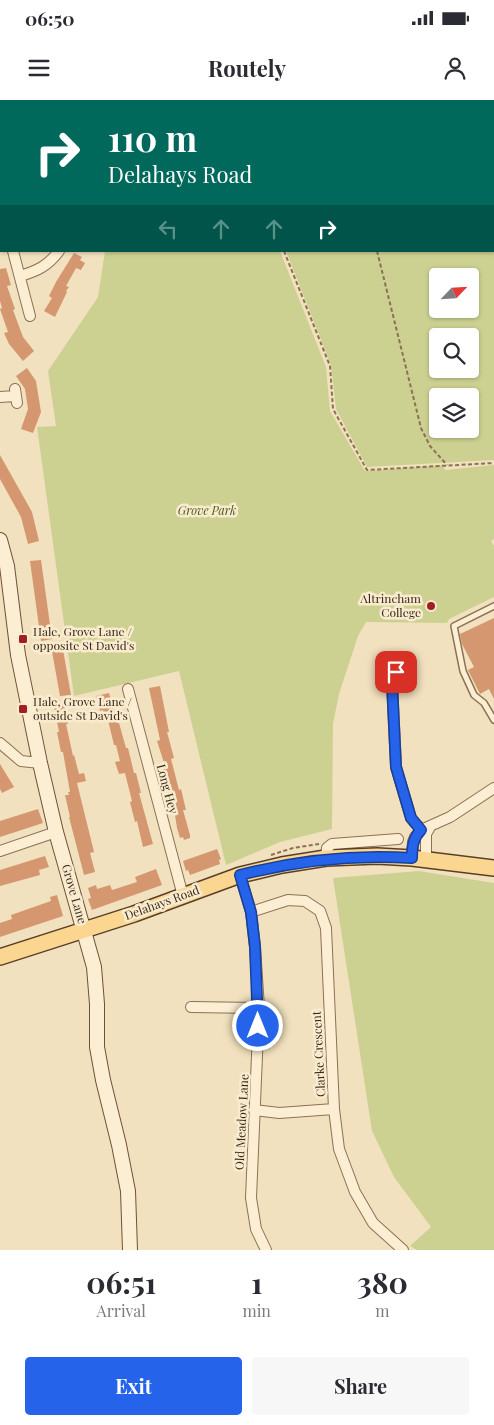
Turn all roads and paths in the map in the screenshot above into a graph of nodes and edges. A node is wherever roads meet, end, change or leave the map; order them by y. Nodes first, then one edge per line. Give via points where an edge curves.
1 (13, 252) edge
2 (58, 252) edge
3 (284, 252) edge
4 (377, 252) edge
5 (20, 276) junction
6 (30, 316) dead end
7 (16, 396) dead end
8 (0, 397) edge
9 (494, 463) edge
10 (447, 466) junction
11 (0, 540) edge
12 (494, 606) edge
13 (396, 672) dead end
14 (128, 689) dead end
15 (494, 720) edge
16 (0, 742) edge
17 (40, 763) junction
18 (494, 788) edge
19 (426, 830) junction
20 (56, 832) junction
21 (398, 839) dead end
22 (0, 851) edge
23 (326, 858) junction
24 (419, 859) junction
25 (494, 868) edge
26 (240, 875) junction
27 (183, 896) junction
28 (251, 912) junction
29 (84, 930) junction
30 (0, 957) edge
31 (191, 1007) dead end
32 (259, 1008) junction
33 (334, 1109) junction
34 (254, 1110) junction
35 (130, 1250) edge
36 (266, 1250) edge
37 (403, 1250) edge

1 - 5 street
2 - 5 street via 40,270
3 - 10 path via 330,366 333,409 366,470
4 - 10 path via 421,428 430,446
5 - 6 street
7 - 8 street
9 - 10 path
11 - 17 street, Grove Lane via 7,566 18,655
12 - 15 lane via 454,626 463,671 474,695 484,703
13 - 19 street via 392,683 396,767 411,818
14 - 27 street, Long Hey
16 - 17 street via 21,761
17 - 20 street, Grove Lane
18 - 19 street
19 - 24 street
20 - 22 street
20 - 29 street, Grove Lane
21 - 23 street via 332,844 327,848
23 - 24 main road, Delahays Road via 377,856
23 - 26 main road, Delahays Road
24 - 25 main road, Delahays Road
26 - 27 main road, Delahays Road
26 - 28 street, Old Meadow Lane
27 - 29 main road, Delahays Road
28 - 32 street, Old Meadow Lane
28 - 33 street, Clarke Crescent via 288,900 305,901 320,911 326,928
29 - 30 main road, Delahays Road
29 - 35 street, Grove Lane via 94,967 97,1047 128,1191
31 - 32 street
32 - 34 street, Old Meadow Lane
33 - 34 street via 279,1113
33 - 37 street, Clarke Crescent via 339,1149 355,1192 373,1223
34 - 36 street, Old Meadow Lane via 251,1198 256,1228

